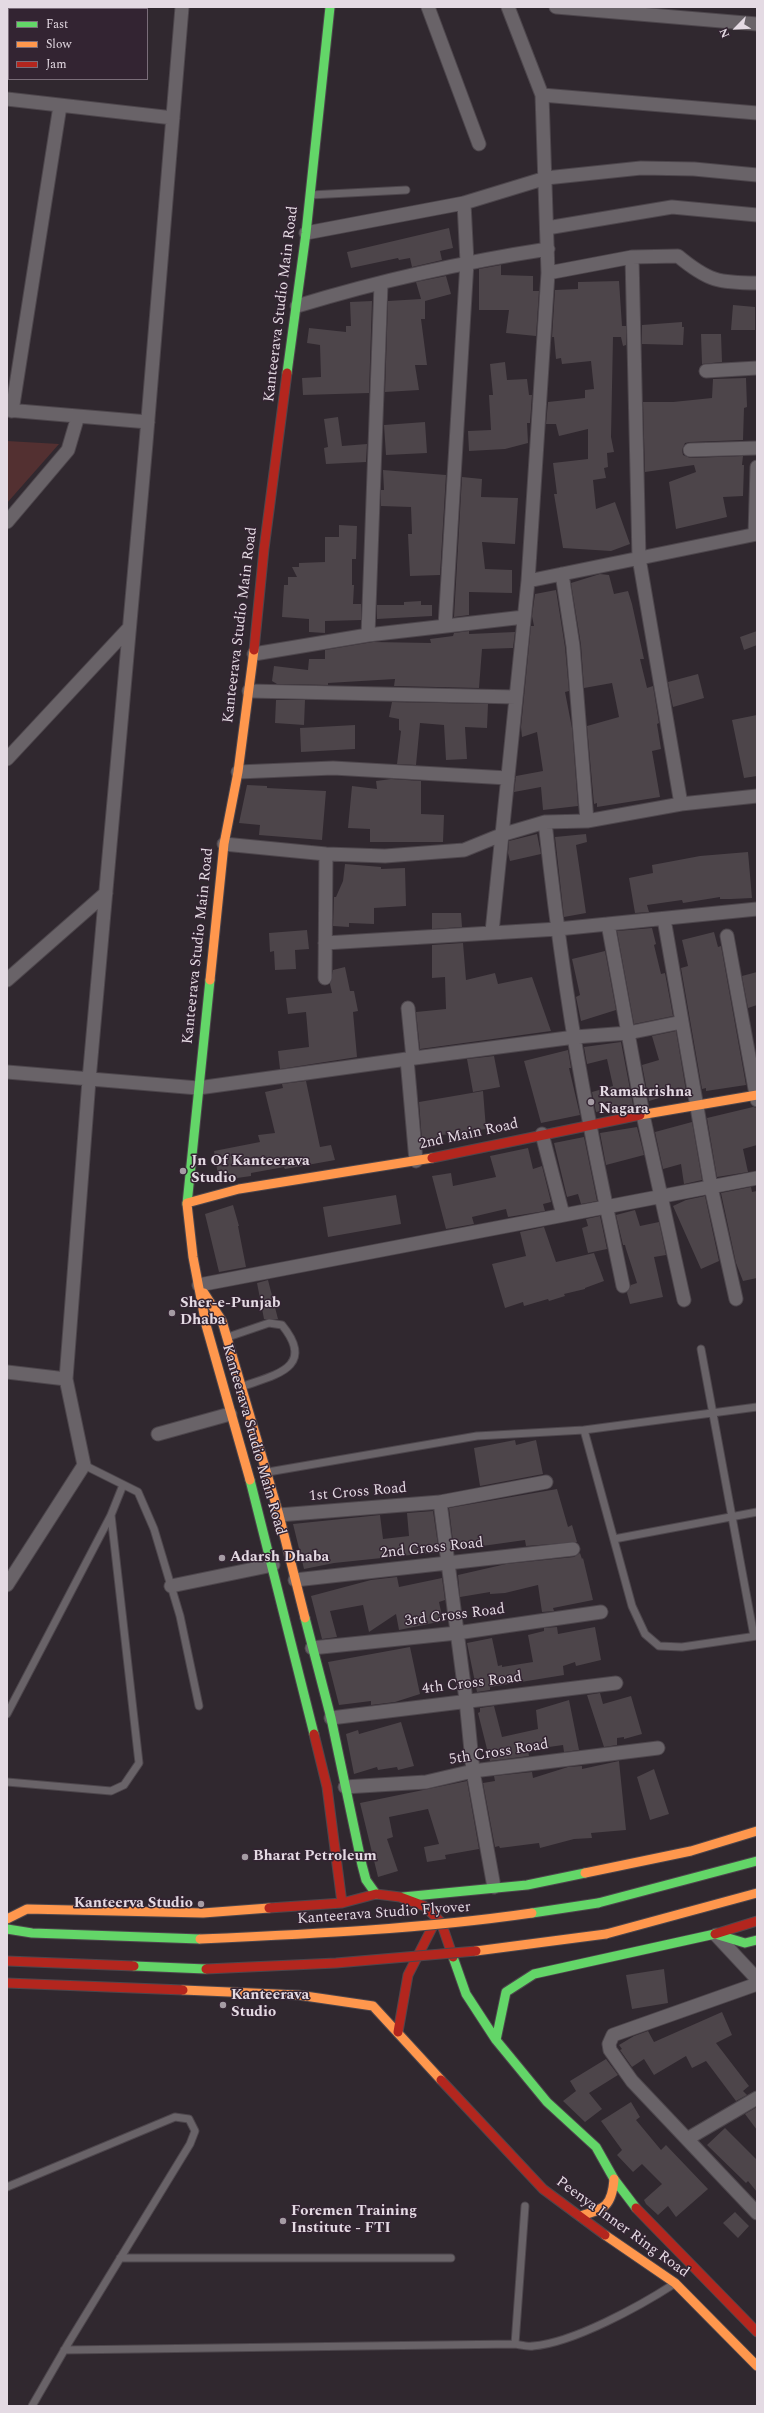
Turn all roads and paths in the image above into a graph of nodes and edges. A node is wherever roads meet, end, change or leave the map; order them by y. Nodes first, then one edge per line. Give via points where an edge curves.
1 (182, 7) edge
2 (330, 7) edge
3 (428, 7) edge
4 (508, 7) edge
5 (556, 7) edge
6 (757, 24) edge
7 (542, 95) junction
8 (7, 99) edge
9 (60, 106) junction
10 (757, 113) edge
11 (173, 118) junction
12 (479, 144) dead end
13 (757, 175) edge
14 (546, 178) junction
15 (406, 190) dead end
16 (310, 195) junction
17 (464, 203) junction
18 (757, 215) edge
19 (547, 228) junction
20 (306, 233) junction
21 (548, 249) junction
22 (632, 257) junction
23 (467, 263) junction
24 (548, 273) junction
25 (757, 283) edge
26 (381, 291) junction
27 (297, 306) junction
28 (757, 368) edge
29 (706, 371) dead end
30 (10, 411) edge
31 (78, 416) junction
32 (148, 422) junction
33 (757, 448) edge
34 (690, 450) dead end
35 (757, 467) edge
36 (7, 522) edge
37 (756, 534) edge
38 (640, 558) junction
39 (562, 574) junction
40 (528, 581) junction
41 (524, 617) junction
42 (445, 626) junction
43 (129, 628) junction
44 (368, 635) junction
45 (254, 654) junction
46 (249, 691) junction
47 (516, 697) junction
48 (7, 759) edge
49 (238, 772) junction
50 (508, 778) junction
51 (757, 796) edge
52 (681, 804) junction
53 (587, 821) junction
54 (545, 822) junction
55 (502, 835) junction
56 (224, 844) junction
57 (326, 854) junction
58 (106, 893) junction
59 (757, 909) edge
60 (664, 919) junction
61 (608, 924) junction
62 (558, 929) junction
63 (492, 932) junction
64 (726, 936) dead end
65 (325, 943) junction
66 (325, 978) dead end
67 (7, 980) edge
68 (408, 1008) dead end
69 (682, 1022) junction
70 (628, 1033) junction
71 (575, 1037) junction
72 (410, 1059) junction
73 (7, 1072) edge
74 (89, 1080) junction
75 (198, 1088) junction
76 (757, 1097) edge
77 (697, 1105) junction
78 (643, 1115) junction
79 (590, 1124) junction
80 (542, 1134) junction
81 (416, 1161) junction
82 (757, 1178) edge
83 (710, 1187) junction
84 (661, 1196) junction
85 (187, 1203) junction
86 (608, 1206) junction
87 (563, 1215) junction
88 (199, 1285) junction
89 (622, 1286) dead end
90 (736, 1299) dead end
91 (684, 1300) dead end
92 (227, 1338) junction
93 (701, 1349) dead end
94 (7, 1372) edge
95 (66, 1379) junction
96 (241, 1387) junction
97 (757, 1407) edge
98 (712, 1412) junction
99 (230, 1414) junction
100 (584, 1430) junction
101 (158, 1434) dead end
102 (84, 1465) junction
103 (264, 1472) junction
104 (546, 1482) dead end
105 (124, 1485) junction
106 (440, 1502) junction
107 (757, 1512) edge
108 (111, 1515) junction
109 (279, 1515) junction
110 (731, 1517) junction
111 (614, 1538) junction
112 (573, 1549) dead end
113 (448, 1563) junction
114 (272, 1565) junction
115 (296, 1580) junction
116 (7, 1585) edge
117 (171, 1586) junction
118 (601, 1612) dead end
119 (457, 1633) junction
120 (756, 1636) edge
121 (312, 1648) junction
122 (616, 1683) dead end
123 (466, 1700) junction
124 (199, 1706) dead end
125 (7, 1714) edge
126 (331, 1718) junction
127 (658, 1748) dead end
128 (473, 1771) junction
129 (7, 1782) edge
130 (346, 1787) junction
131 (757, 1831) edge
132 (757, 1861) edge
133 (494, 1887) junction
134 (757, 1893) edge
135 (376, 1894) junction
136 (400, 1897) junction
137 (342, 1903) junction
138 (437, 1918) junction
139 (7, 1919) edge
140 (757, 1921) edge
141 (7, 1929) edge
142 (715, 1934) junction
143 (757, 1940) edge
144 (7, 1961) edge
145 (757, 1979) edge
146 (7, 1983) edge
147 (757, 1984) edge
148 (398, 2032) junction
149 (496, 2040) junction
150 (757, 2098) edge
151 (687, 2139) junction
152 (614, 2179) junction
153 (7, 2187) edge
154 (525, 2206) dead end
155 (757, 2213) edge
156 (580, 2216) junction
157 (120, 2258) junction
158 (451, 2258) dead end
159 (676, 2282) junction
160 (757, 2332) edge
161 (515, 2344) junction
162 (64, 2350) junction
163 (757, 2366) edge
164 (32, 2406) edge

1 - 11 street
2 - 16 main road, Kanteerava Studio Main Road
3 - 12 street
4 - 7 street
5 - 6 street
7 - 10 street
7 - 14 street
8 - 9 street
9 - 11 street
9 - 30 street
11 - 32 street
13 - 14 street via 694,169 641,168
14 - 17 street
14 - 19 street
15 - 16 lane
16 - 20 main road, Kanteerava Studio Main Road
17 - 20 street
17 - 23 street
18 - 19 street via 672,207
19 - 21 street
20 - 27 main road, Kanteerava Studio Main Road
21 - 23 street
21 - 24 street
22 - 24 street
22 - 25 street via 678,256 700,274 725,283
22 - 38 street
23 - 26 street
23 - 42 street
24 - 40 street
26 - 27 street via 348,290
26 - 44 street
27 - 45 main road, Kanteerava Studio Main Road via 264,549
28 - 29 street
30 - 31 street
31 - 32 street
31 - 36 street via 68,450
32 - 43 street
33 - 34 street
35 - 37 street
37 - 38 street
38 - 39 street
38 - 52 street
39 - 40 street
39 - 53 street via 573,646
40 - 41 street
41 - 42 street
41 - 47 street
42 - 44 street
43 - 48 street
43 - 58 street
44 - 45 street
45 - 46 main road, Kanteerava Studio Main Road
46 - 47 street
46 - 49 main road, Kanteerava Studio Main Road
47 - 50 street
49 - 50 street via 332,768
49 - 56 main road, Kanteerava Studio Main Road
50 - 55 street
51 - 52 street
52 - 53 street
53 - 54 street
54 - 55 street
54 - 62 street
55 - 57 street via 464,850 385,856
55 - 63 street
56 - 57 street
56 - 75 main road, Kanteerava Studio Main Road
57 - 65 street
58 - 67 street
58 - 74 street
59 - 60 street
60 - 61 street
60 - 69 street
61 - 62 street
61 - 70 street
62 - 63 street
62 - 71 street
63 - 65 street
64 - 76 street
65 - 66 street
68 - 72 street
69 - 70 street
69 - 77 street
70 - 71 street
70 - 78 street
71 - 72 street
71 - 79 street
72 - 75 street
72 - 81 street
73 - 74 street
74 - 75 street
74 - 95 street
75 - 85 main road, Kanteerava Studio Main Road via 192,1172
76 - 77 main road, 2nd Main Road
77 - 78 main road, 2nd Main Road
77 - 83 street
78 - 79 main road, 2nd Main Road
78 - 84 street
79 - 80 main road, 2nd Main Road
79 - 86 street
80 - 81 main road, 2nd Main Road
80 - 87 street
81 - 85 main road, 2nd Main Road via 239,1189
82 - 83 street
83 - 84 street
83 - 90 street
84 - 86 street
84 - 91 street
85 - 88 main road, Kanteerava Studio Main Road
86 - 87 street
86 - 89 street
87 - 88 street
88 - 92 main road via 222,1321
88 - 99 main road, Kanteerava Studio Main Road via 206,1325
92 - 96 main road
92 - 96 lane via 269,1323 282,1325 295,1348 293,1361 286,1371
93 - 98 lane
94 - 95 street
95 - 102 street
96 - 103 main road
97 - 98 lane
98 - 100 lane
98 - 110 lane
99 - 101 street
99 - 114 main road, Kanteerava Studio Main Road
100 - 103 lane via 477,1436
100 - 111 lane
102 - 105 lane
102 - 116 street
103 - 109 main road
104 - 106 street, 1st Cross Road
105 - 108 lane
105 - 117 lane via 138,1492 154,1530
106 - 109 street, 1st Cross Road
106 - 113 street
107 - 110 lane
108 - 125 lane
108 - 129 lane via 139,1763 124,1785 111,1791
109 - 115 main road
110 - 111 lane
110 - 120 lane
111 - 120 lane via 632,1606 644,1634 659,1646 682,1647
112 - 113 street, 2nd Cross Road
113 - 115 street, 2nd Cross Road
113 - 119 street
114 - 117 street
114 - 137 main road, Kanteerava Studio Main Road via 327,1787
115 - 121 main road
117 - 124 lane
118 - 119 street, 3rd Cross Road
119 - 121 street, 3rd Cross Road
119 - 123 street
121 - 126 main road
122 - 123 street, 4th Cross Road
123 - 126 street, 4th Cross Road
123 - 128 street
126 - 130 main road
127 - 128 street, 5th Cross Road
128 - 130 street, 5th Cross Road via 426,1782
128 - 133 street
130 - 135 main road via 366,1880
131 - 133 main road via 691,1851 527,1886
132 - 141 main road, Kanteerava Studio Flyover, bridge via 598,1903 478,1921 323,1934 200,1939 32,1933
133 - 136 main road
134 - 144 main road, bridge via 606,1934 480,1951 336,1963 206,1969
135 - 136 main road, Peenya Inner Ring Road
135 - 137 main road, Peenya Inner Ring Road
136 - 138 main road, Peenya Inner Ring Road via 424,1906
137 - 139 main road, Peenya Inner Ring Road via 203,1913 27,1909
138 - 148 main road via 408,1975
138 - 149 main road, Peenya Inner Ring Road via 441,1922 466,1994
140 - 142 main road
142 - 143 main road via 745,1943
142 - 145 street
142 - 149 main road via 534,1974 506,1992
146 - 148 main road, Peenya Inner Ring Road via 298,1995 373,2006
147 - 151 street via 613,2035 609,2044 610,2050 632,2081
148 - 156 main road, Peenya Inner Ring Road via 543,2189
149 - 152 main road, Peenya Inner Ring Road via 547,2102 596,2147
150 - 151 street
151 - 155 street
152 - 156 main road via 610,2202 605,2208
152 - 160 main road, Peenya Inner Ring Road via 638,2211
153 - 157 lane via 175,2117 189,2119 195,2131 190,2144
154 - 161 lane
156 - 159 main road, Peenya Inner Ring Road
157 - 158 lane
157 - 162 lane
159 - 161 lane via 639,2306 570,2337 533,2346
159 - 163 main road, Peenya Inner Ring Road
161 - 162 lane
162 - 164 lane

